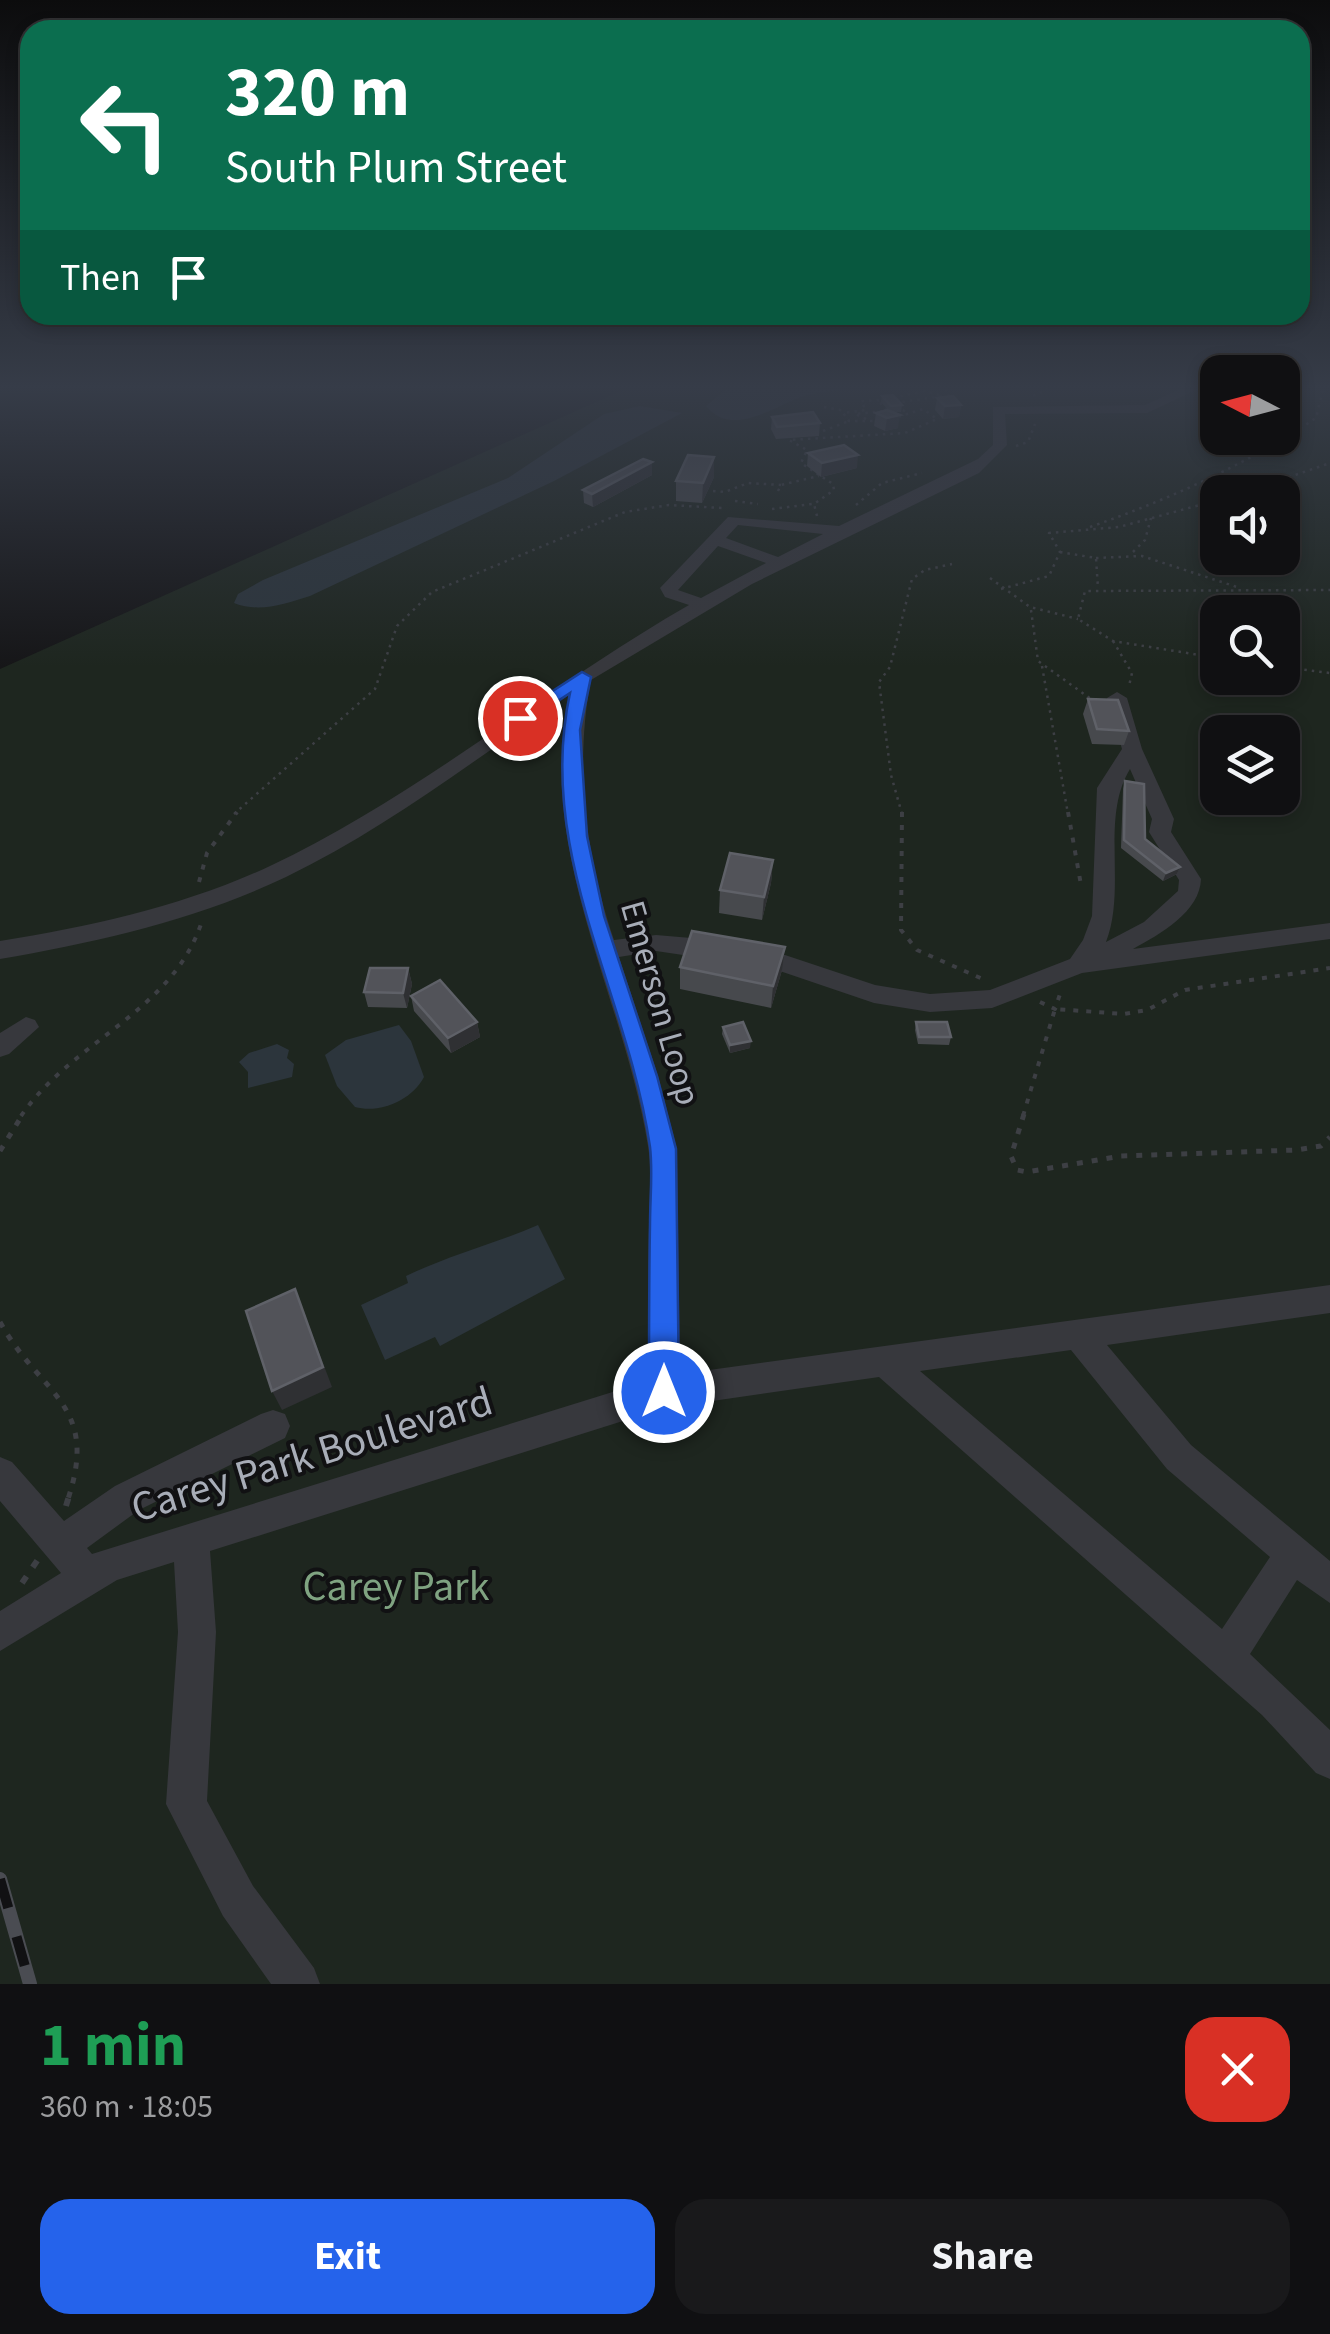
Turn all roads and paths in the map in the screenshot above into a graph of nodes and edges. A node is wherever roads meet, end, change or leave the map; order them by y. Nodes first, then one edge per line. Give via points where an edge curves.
1 (792, 482) edge
2 (825, 482) edge
3 (890, 482) edge
4 (943, 482) edge
5 (1203, 482) edge
6 (781, 484) junction
7 (713, 491) dead end
8 (726, 492) junction
9 (778, 492) dead end
10 (735, 502) junction
11 (758, 504) dead end
12 (814, 504) junction
13 (1200, 505) edge
14 (850, 510) dead end
15 (750, 511) dead end
16 (763, 513) junction
17 (792, 515) dead end
18 (1151, 518) junction
19 (825, 524) junction
20 (1090, 527) junction
21 (721, 530) junction
22 (812, 544) junction
23 (1060, 552) junction
24 (1129, 554) junction
25 (1095, 561) junction
26 (952, 564) dead end
27 (768, 567) junction
28 (990, 578) dead end
29 (703, 580) junction
30 (1096, 585) junction
31 (1001, 589) junction
32 (1242, 589) junction
33 (1330, 590) edge
34 (699, 603) junction
35 (1031, 610) junction
36 (1078, 619) junction
37 (1113, 642) junction
38 (1200, 655) edge
39 (1042, 666) junction
40 (1300, 669) edge
41 (1330, 673) edge
42 (582, 677) junction
43 (1117, 698) junction
44 (1132, 749) junction
45 (1085, 901) dead end
46 (203, 902) junction
47 (1330, 931) edge
48 (0, 950) edge
49 (605, 950) junction
50 (1074, 967) junction
51 (1330, 968) edge
52 (1013, 991) junction
53 (1055, 1008) junction
54 (26, 1027) dead end
55 (0, 1047) edge
56 (1330, 1137) edge
57 (0, 1152) edge
58 (1330, 1299) edge
59 (0, 1322) edge
60 (1079, 1334) junction
61 (884, 1361) junction
62 (664, 1392) junction
63 (274, 1426) dead end
64 (0, 1474) edge
65 (68, 1504) dead end
66 (190, 1539) junction
67 (52, 1548) junction
68 (1293, 1554) junction
69 (88, 1577) junction
70 (1330, 1585) edge
71 (18, 1589) dead end
72 (0, 1632) edge
73 (1226, 1657) junction
74 (1330, 1759) edge
75 (298, 1984) edge

1 - 6 path
2 - 12 path via 834,490
3 - 14 path
4 - 19 street
5 - 20 path
6 - 8 path via 748,483
6 - 9 path
7 - 8 path
8 - 10 path
10 - 11 path
10 - 21 path
12 - 16 path
12 - 19 path
13 - 18 path
15 - 16 path
16 - 17 path
18 - 20 path
18 - 24 path via 1142,546
19 - 21 street
19 - 22 street
20 - 23 path via 1050,532
21 - 22 street
21 - 27 street
21 - 29 street
21 - 46 path via 675,506 616,514 489,563 426,596 390,637 385,670 368,697 286,762 234,818 200,872
22 - 27 street
23 - 25 path
23 - 31 path via 1049,576
24 - 25 path
24 - 32 path
25 - 30 path
26 - 52 path via 912,580 890,667 878,682 902,810 902,930 934,961
27 - 29 street
28 - 31 path
29 - 34 street
29 - 34 street
30 - 32 path
30 - 36 path via 1085,591
31 - 35 path
32 - 33 path
34 - 42 street
35 - 36 path
35 - 39 path via 1033,650
36 - 37 path
37 - 38 path
37 - 43 path via 1132,673
39 - 43 path via 1088,698
39 - 45 path
40 - 41 path
42 - 46 street via 280,870
42 - 49 street, Emerson Loop via 571,730 577,836
43 - 44 street
44 - 50 street via 1108,788 1104,916
44 - 50 street via 1162,819 1160,832 1190,879 1188,894 1152,928
46 - 48 street via 84,937
46 - 57 path via 199,936 174,979 42,1088
47 - 50 street
49 - 52 street via 656,943 703,948 930,1003
49 - 62 street, Emerson Loop via 663,1149
50 - 52 street
50 - 53 path
51 - 53 path via 1186,990 1124,1014
52 - 53 path
53 - 56 path via 1011,1156 1018,1170 1121,1156 1296,1150 1321,1146
54 - 55 street
58 - 60 street
59 - 65 path via 74,1416 81,1452
60 - 61 street
60 - 68 street via 1178,1456
61 - 62 street
61 - 73 street
62 - 66 street, Carey Park Boulevard
63 - 67 street via 127,1498
64 - 67 street
66 - 69 street, Carey Park Boulevard
66 - 75 street via 197,1632 186,1804 238,1901
67 - 69 street
67 - 71 path
68 - 70 street
68 - 73 street
69 - 72 street, Carey Park Boulevard
73 - 74 street

